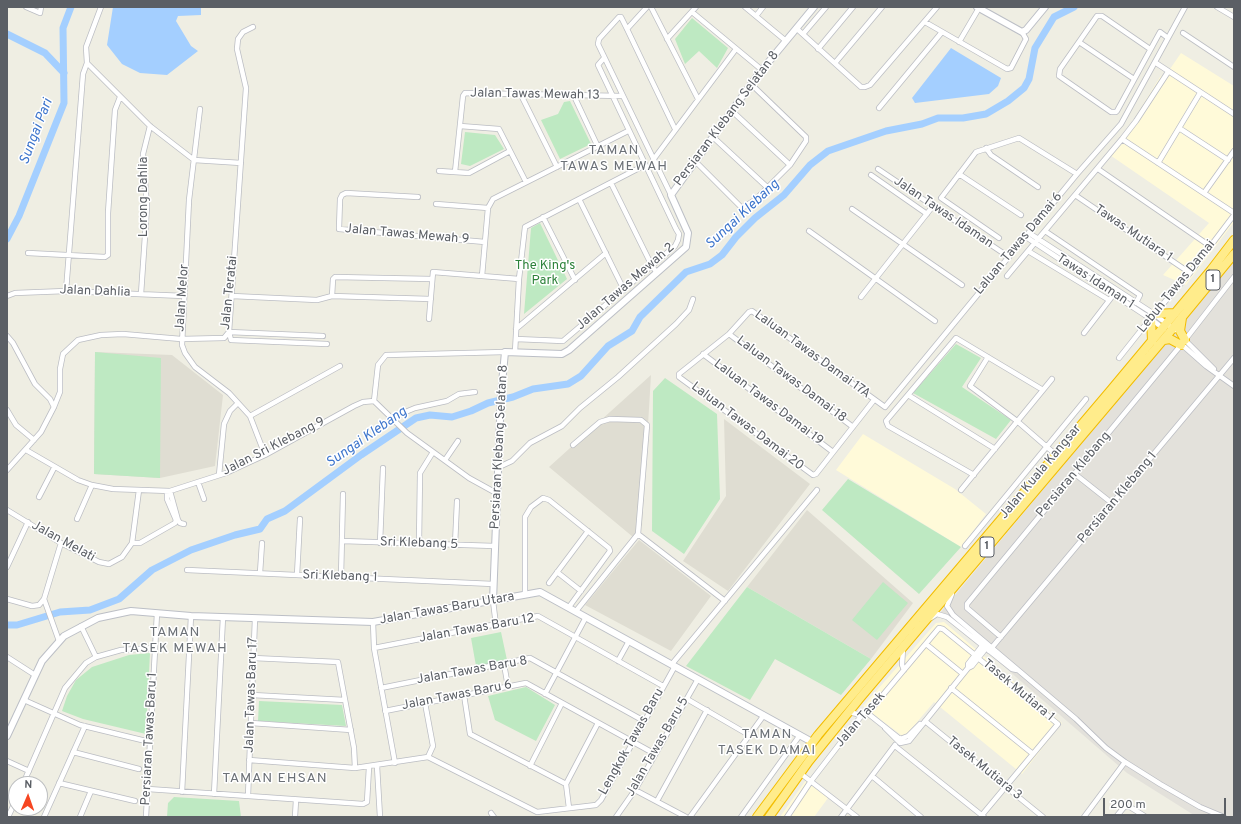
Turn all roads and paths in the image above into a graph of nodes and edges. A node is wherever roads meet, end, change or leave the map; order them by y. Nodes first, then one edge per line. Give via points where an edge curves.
1 (26, 7) edge
2 (40, 7) edge
3 (101, 7) edge
4 (647, 7) edge
5 (651, 7) edge
6 (696, 7) edge
7 (745, 7) edge
8 (763, 7) edge
9 (814, 7) edge
10 (826, 7) edge
11 (853, 7) edge
12 (882, 7) edge
13 (937, 7) edge
14 (978, 7) edge
15 (1045, 7) edge
16 (1184, 7) edge
17 (1217, 7) edge
18 (692, 12) junction
19 (756, 16) junction
20 (1234, 17) edge
21 (925, 22) junction
22 (253, 27) dead end
23 (796, 28) junction
24 (628, 29) junction
25 (942, 32) junction
26 (1022, 32) junction
27 (1183, 32) dead end
28 (803, 34) junction
29 (1168, 38) junction
30 (667, 39) junction
31 (786, 41) junction
32 (959, 42) junction
33 (1079, 42) junction
34 (736, 49) junction
35 (818, 49) junction
36 (1150, 49) junction
37 (604, 58) junction
38 (87, 63) junction
39 (835, 63) junction
40 (1156, 63) junction
41 (1234, 67) edge
42 (762, 70) junction
43 (1168, 72) junction
44 (1133, 81) junction
45 (751, 84) junction
46 (1142, 87) junction
47 (520, 93) junction
48 (1200, 93) junction
49 (120, 96) junction
50 (574, 96) junction
51 (612, 96) junction
52 (622, 96) junction
53 (698, 99) junction
54 (879, 108) dead end
55 (200, 109) dead end
56 (732, 111) junction
57 (1234, 114) edge
58 (150, 126) junction
59 (460, 126) junction
60 (1179, 128) junction
61 (675, 129) junction
62 (628, 131) junction
63 (713, 137) junction
64 (1122, 139) junction
65 (598, 147) junction
66 (986, 148) junction
67 (510, 151) junction
68 (1234, 151) edge
69 (194, 160) junction
70 (653, 160) junction
71 (1228, 160) junction
72 (695, 161) junction
73 (241, 163) junction
74 (1158, 163) junction
75 (645, 165) junction
76 (790, 165) junction
77 (557, 167) junction
78 (878, 169) dead end
79 (1098, 169) junction
80 (439, 171) dead end
81 (455, 172) junction
82 (959, 174) junction
83 (1077, 174) junction
84 (871, 175) dead end
85 (526, 182) junction
86 (611, 183) junction
87 (1038, 187) dead end
88 (768, 188) junction
89 (1204, 193) junction
90 (670, 195) junction
91 (1076, 195) junction
92 (418, 197) dead end
93 (579, 199) junction
94 (436, 204) dead end
95 (933, 206) junction
96 (488, 208) junction
97 (852, 209) dead end
98 (927, 214) junction
99 (1234, 214) edge
100 (1021, 215) dead end
101 (543, 217) junction
102 (809, 231) dead end
103 (1045, 231) junction
104 (1027, 235) junction
105 (999, 238) dead end
106 (1234, 240) edge
107 (1037, 241) junction
108 (485, 242) junction
109 (903, 244) junction
110 (1210, 246) junction
111 (1028, 251) junction
112 (28, 252) dead end
113 (606, 253) junction
114 (1234, 254) edge
115 (69, 255) junction
116 (1009, 257) junction
117 (652, 266) junction
118 (1099, 267) junction
119 (657, 273) junction
120 (1190, 273) junction
121 (482, 276) junction
122 (1007, 276) dead end
123 (1234, 277) edge
124 (518, 278) junction
125 (1092, 278) junction
126 (432, 279) junction
127 (875, 279) junction
128 (575, 280) junction
129 (962, 285) dead end
130 (624, 290) junction
131 (66, 291) junction
132 (141, 294) junction
133 (1113, 295) junction
134 (7, 296) edge
135 (184, 296) junction
136 (232, 296) junction
137 (332, 296) junction
138 (861, 297) dead end
139 (430, 299) junction
140 (693, 299) dead end
141 (1109, 300) junction
142 (1136, 303) junction
143 (1179, 315) junction
144 (1153, 316) junction
145 (429, 319) dead end
146 (935, 321) dead end
147 (516, 329) junction
148 (1167, 331) junction
149 (229, 332) junction
150 (1084, 333) dead end
151 (729, 334) junction
152 (7, 336) edge
153 (323, 336) dead end
154 (516, 338) junction
155 (181, 339) junction
156 (1152, 341) junction
157 (1183, 342) junction
158 (327, 344) dead end
159 (505, 352) junction
160 (515, 352) junction
161 (703, 354) junction
162 (988, 357) junction
163 (1119, 358) dead end
164 (1234, 358) edge
165 (340, 366) dead end
166 (1218, 374) junction
167 (1052, 379) dead end
168 (1234, 386) edge
169 (1043, 390) junction
170 (475, 392) dead end
171 (908, 395) junction
172 (1086, 399) dead end
173 (874, 400) junction
174 (374, 401) junction
175 (238, 403) junction
176 (54, 407) junction
177 (8, 413) edge
178 (250, 416) junction
179 (395, 422) junction
180 (1017, 422) junction
181 (853, 427) junction
182 (34, 440) junction
183 (458, 441) dead end
184 (573, 445) dead end
185 (1046, 447) junction
186 (995, 449) junction
187 (26, 450) junction
188 (433, 452) junction
189 (833, 452) junction
190 (1055, 454) junction
191 (265, 455) junction
192 (445, 460) junction
193 (499, 467) junction
194 (54, 468) junction
195 (383, 468) dead end
196 (7, 470) edge
197 (1075, 474) junction
198 (974, 475) junction
199 (219, 476) junction
200 (198, 482) junction
201 (92, 485) junction
202 (138, 490) junction
203 (817, 490) dead end
204 (961, 490) dead end
205 (168, 491) junction
206 (343, 494) dead end
207 (498, 494) junction
208 (39, 497) dead end
209 (204, 499) dead end
210 (456, 501) dead end
211 (1113, 504) junction
212 (7, 510) edge
213 (77, 519) dead end
214 (300, 519) dead end
215 (28, 522) junction
216 (184, 524) dead end
217 (588, 531) junction
218 (638, 534) junction
219 (342, 541) junction
220 (61, 543) junction
221 (132, 543) junction
222 (262, 543) dead end
223 (380, 543) junction
224 (419, 544) junction
225 (455, 545) junction
226 (496, 546) junction
227 (965, 546) dead end
228 (7, 567) edge
229 (187, 570) dead end
230 (557, 572) junction
231 (260, 573) junction
232 (297, 575) junction
233 (341, 577) junction
234 (962, 578) junction
235 (549, 583) dead end
236 (493, 584) junction
237 (582, 591) junction
238 (525, 594) junction
239 (7, 598) edge
240 (44, 599) junction
241 (493, 601) junction
242 (725, 601) junction
243 (569, 607) junction
244 (576, 611) junction
245 (156, 614) junction
246 (191, 616) junction
247 (223, 617) junction
248 (586, 617) junction
249 (255, 618) junction
250 (372, 622) junction
251 (496, 625) junction
252 (80, 626) junction
253 (941, 628) joint
254 (919, 629) junction
255 (1001, 637) junction
256 (575, 638) junction
257 (59, 641) junction
258 (629, 641) junction
259 (926, 644) junction
260 (988, 647) junction
261 (155, 648) junction
262 (374, 648) junction
263 (903, 648) junction
264 (7, 657) edge
265 (96, 657) junction
266 (977, 657) junction
267 (253, 658) junction
268 (618, 662) junction
269 (504, 664) junction
270 (673, 665) junction
271 (904, 670) junction
272 (556, 673) junction
273 (963, 674) junction
274 (35, 675) junction
275 (698, 679) junction
276 (663, 686) junction
277 (508, 687) junction
278 (381, 688) junction
279 (952, 688) junction
280 (545, 694) junction
281 (252, 695) junction
282 (464, 695) junction
283 (860, 698) junction
284 (687, 699) junction
285 (24, 700) junction
286 (345, 700) junction
287 (425, 703) junction
288 (562, 703) junction
289 (385, 710) junction
290 (707, 710) junction
291 (848, 712) junction
292 (866, 712) junction
293 (56, 713) junction
294 (764, 715) junction
295 (862, 715) junction
296 (644, 721) junction
297 (925, 721) junction
298 (251, 723) junction
299 (598, 723) junction
300 (85, 726) junction
301 (9, 728) edge
302 (885, 728) junction
303 (350, 730) junction
304 (749, 735) junction
305 (800, 735) junction
306 (7, 736) edge
307 (896, 740) junction
308 (150, 742) junction
309 (633, 742) junction
310 (812, 742) junction
311 (895, 746) junction
312 (73, 752) junction
313 (655, 754) junction
314 (1033, 754) junction
315 (428, 757) junction
316 (800, 757) junction
317 (249, 760) junction
318 (7, 761) edge
319 (809, 761) junction
320 (1125, 762) junction
321 (395, 763) junction
322 (376, 766) junction
323 (530, 766) junction
324 (355, 768) junction
325 (369, 768) junction
326 (139, 769) dead end
327 (29, 771) junction
328 (800, 773) junction
329 (27, 776) edge
330 (872, 776) junction
331 (811, 781) junction
332 (59, 783) junction
333 (566, 784) junction
334 (1005, 787) junction
335 (148, 789) junction
336 (90, 790) junction
337 (635, 790) junction
338 (182, 792) junction
339 (214, 794) junction
340 (367, 795) junction
341 (248, 796) junction
342 (378, 796) junction
343 (296, 800) junction
344 (135, 801) dead end
345 (657, 801) junction
346 (569, 808) junction
347 (847, 809) junction
348 (759, 814) edge
349 (379, 816) edge
350 (618, 816) edge
351 (983, 816) edge
352 (1086, 816) edge
353 (44, 817) edge
354 (80, 817) edge
355 (146, 817) edge
356 (295, 817) edge
357 (686, 817) edge
358 (690, 817) edge
359 (741, 817) edge
360 (768, 817) edge
361 (786, 817) edge
362 (841, 817) edge
363 (856, 817) edge
364 (921, 817) edge
365 (1044, 817) edge
366 (1116, 817) edge
367 (1146, 817) edge
368 (1224, 817) edge

1 - 2 street via 40,13
3 - 38 street via 86,47
4 - 24 street
5 - 30 street
6 - 18 street
7 - 19 street
8 - 19 street
9 - 23 street, Persiaran Klebang Selatan 8
10 - 28 street
11 - 35 street
12 - 39 street
13 - 21 street
14 - 26 street
14 - 32 street
15 - 26 street
16 - 29 street, Laluan Tawas Damai 6
17 - 20 street
18 - 30 street
18 - 34 street
19 - 31 street
21 - 25 street
21 - 39 street via 868,87 861,87
22 - 73 street, Jalan Teratai via 243,32 238,39 237,49 246,88
23 - 28 street
23 - 31 street, Persiaran Klebang Selatan 8
24 - 37 street via 619,17 599,39 598,44
24 - 61 street
25 - 32 street
25 - 54 street
26 - 32 street via 1026,39 1010,69
27 - 41 street
28 - 35 street
29 - 36 street via 1160,32
29 - 40 street, Laluan Tawas Damai 6
30 - 53 street
31 - 42 street, Persiaran Klebang Selatan 8
33 - 36 street via 1099,15
33 - 44 street
33 - 44 street via 1060,69 1059,76 1069,84 1117,112
34 - 42 street
34 - 53 street
35 - 39 street
36 - 44 street
37 - 51 street, Jalan Tawas Mewah 2 via 598,65
37 - 52 street
38 - 49 street
38 - 115 street via 83,74
40 - 43 street
40 - 46 street, Laluan Tawas Damai 6
42 - 45 street, Persiaran Klebang Selatan 8
43 - 48 street
43 - 64 street, Laluan Tawas Damai 6
44 - 46 street
45 - 56 street, Persiaran Klebang Selatan 8
45 - 76 street via 806,137
46 - 83 street, Laluan Tawas Damai 6 via 1121,124
47 - 50 street, Jalan Tawas Mewah 13
47 - 59 street, Jalan Tawas Mewah 13 via 465,93
47 - 77 street
48 - 57 street
48 - 60 street
49 - 58 street
49 - 115 street via 115,118 108,213 108,255
50 - 51 street, Jalan Tawas Mewah 13
50 - 65 street
51 - 52 street, Jalan Tawas Mewah 13
51 - 62 street, Jalan Tawas Mewah 2
52 - 70 street
53 - 61 street
55 - 69 street, Jalan Melor
56 - 63 street, Persiaran Klebang Selatan 8
56 - 76 street
58 - 69 street
58 - 132 street, Lorong Dahlia via 143,154 147,207
59 - 67 street via 499,129
59 - 81 street, Jalan Tawas Mewah 13
60 - 71 street
60 - 74 street
61 - 70 street
62 - 65 street
62 - 75 street, Jalan Tawas Mewah 2
63 - 72 street, Persiaran Klebang Selatan 8
63 - 88 street
64 - 74 street
64 - 79 street, Laluan Tawas Damai 6
65 - 77 street
66 - 82 street via 976,152
66 - 83 street via 1020,138
66 - 87 street via 990,155
67 - 81 street via 469,173
67 - 85 street
68 - 71 street
69 - 73 street
69 - 135 street, Jalan Melor via 189,200
70 - 90 street
71 - 89 street
72 - 88 street via 742,208
72 - 90 street, Persiaran Klebang Selatan 8
73 - 136 street, Jalan Teratai
74 - 89 street
75 - 86 street
75 - 117 street, Jalan Tawas Mewah 2 via 679,234 675,246
76 - 88 street
77 - 85 street
78 - 95 street, Jalan Tawas Idaman
79 - 91 street, Laluan Tawas Damai 6
79 - 110 street
80 - 81 street
82 - 100 street
82 - 105 street via 941,198
83 - 104 street, Laluan Tawas Damai 6
84 - 98 street
85 - 96 street via 493,199
86 - 93 street
86 - 117 street
89 - 99 street
90 - 119 street, Persiaran Klebang Selatan 8 via 688,233 688,243
91 - 103 street, Laluan Tawas Damai 6
91 - 120 street, Tawas Mutiara 1
92 - 108 street, Jalan Tawas Mewah 9 via 346,193 342,195 340,230
93 - 101 street
93 - 113 street
94 - 96 street
95 - 98 street
95 - 116 street, Jalan Tawas Idaman
96 - 108 street
97 - 109 street
98 - 109 street
99 - 110 street, Lebuh Tawas Damai
101 - 124 street via 526,226 524,230
101 - 128 street
102 - 127 street
103 - 107 street, Laluan Tawas Damai 6
103 - 118 street
104 - 107 street, Tawas Idaman 1
104 - 116 street, Laluan Tawas Damai 6
106 - 143 highway, Jalan Kuala Kangsar / 1
107 - 111 street, Laluan Tawas Damai 6
107 - 125 street, Tawas Idaman 1
108 - 121 street
109 - 127 street
109 - 129 street
110 - 120 street, Lebuh Tawas Damai
111 - 122 street, Laluan Tawas Damai 6
111 - 141 street
112 - 115 street
113 - 128 street
113 - 130 street
114 - 143 highway, Jalan Kuala Kangsar / 1
115 - 131 street
116 - 173 street, Laluan Tawas Damai 6 via 885,407
117 - 119 street
117 - 130 street, Jalan Tawas Mewah 2
118 - 125 street
118 - 142 street via 1140,294
119 - 160 street, Persiaran Klebang Selatan 8 via 562,354
120 - 144 street, Lebuh Tawas Damai
121 - 124 street
121 - 126 street via 433,272
123 - 157 street, Persiaran Klebang
124 - 147 street
125 - 133 street, Tawas Idaman 1
125 - 142 street, Tawas Idaman 1
126 - 137 street via 335,277
126 - 139 street
127 - 138 street
127 - 146 street
128 - 147 street
130 - 154 street, Jalan Tawas Mewah 2 via 563,341
131 - 132 street, Jalan Dahlia
131 - 134 street, Jalan Dahlia via 15,292
132 - 135 street, Jalan Dahlia
133 - 141 street
133 - 144 street, Tawas Idaman 1
135 - 155 street, Jalan Melor
136 - 137 street via 317,300
136 - 149 street, Jalan Teratai
137 - 139 street
139 - 145 street
140 - 193 street via 689,310 676,324 566,423 530,443 512,461
141 - 150 street
142 - 144 street, Tawas Idaman 1
143 - 144 highway
143 - 148 highway, Jalan Kuala Kangsar / 1
143 - 157 highway
144 - 148 street, Tawas Idaman 1
144 - 156 highway
144 - 163 street, Lebuh Tawas Damai
147 - 154 street
148 - 156 highway, Jalan Kuala Kangsar / 1
148 - 157 street, Tawas Idaman 1
148 - 157 highway via 1170,339
148 - 234 highway, Jalan Kuala Kangsar / 1
149 - 153 street
149 - 155 street, Jalan Teratai via 224,338
149 - 158 street via 230,340
151 - 161 street
151 - 173 street, Laluan Tawas Damai 17A via 750,311 754,311
151 - 181 street, Laluan Tawas Damai 18
152 - 176 street via 35,384 50,399
154 - 160 street
155 - 175 street, Jalan Melor via 185,353 195,366
155 - 176 street, Jalan Teratai via 123,334 78,340 63,354 60,392
156 - 190 highway, Jalan Kuala Kangsar / 1
157 - 166 street, Tawas Idaman 1
157 - 197 street, Persiaran Klebang
159 - 160 street, Persiaran Klebang Selatan 8
159 - 174 street via 386,355 378,365
159 - 193 street, Persiaran Klebang Selatan 8
161 - 189 street, Laluan Tawas Damai 19
161 - 189 street, Laluan Tawas Damai 20 via 679,374 679,377 810,474 816,474
162 - 169 street
162 - 171 street via 956,338
162 - 180 street via 970,386
164 - 166 street, Persiaran Klebang 1
165 - 178 street
166 - 168 street, Tawas Idaman 1
166 - 211 street, Persiaran Klebang 1
167 - 169 street
169 - 180 street
170 - 179 street via 459,394 447,401 412,409
171 - 186 street
171 - 198 street via 886,424
172 - 185 street
173 - 181 street
174 - 179 street
174 - 191 street, Jalan Sri Klebang 9 via 354,406
175 - 178 street, Jalan Melor
175 - 199 street via 230,411 224,424
176 - 182 street, Jalan Teratai
177 - 182 street via 16,425
178 - 191 street, Jalan Melor
179 - 188 street
180 - 185 street
180 - 186 street
181 - 189 street
182 - 187 street, Jalan Teratai
183 - 192 street
184 - 218 street via 600,422 610,419 641,420 647,425
185 - 190 street
185 - 227 street
186 - 198 street
187 - 194 street, Jalan Sri Klebang 9
187 - 196 street, Jalan Teratai
188 - 192 street
188 - 224 street via 420,474
190 - 310 highway, Jalan Kuala Kangsar / 1
191 - 199 street, Jalan Sri Klebang 9
192 - 207 street
193 - 207 street, Persiaran Klebang Selatan 8
194 - 201 street, Jalan Sri Klebang 9
194 - 208 street
195 - 223 street
197 - 211 street
197 - 255 street, Persiaran Klebang via 966,606
198 - 204 street
199 - 200 street, Jalan Sri Klebang 9
200 - 205 street, Jalan Sri Klebang 9
200 - 209 street
201 - 202 street, Jalan Sri Klebang 9
201 - 213 street
202 - 205 street, Jalan Sri Klebang 9
202 - 221 street
203 - 242 street, Lengkok Tawas Baru
205 - 216 street via 178,520
205 - 221 street via 167,499 175,523 140,543
206 - 219 street
207 - 226 street, Persiaran Klebang Selatan 8
210 - 225 street
211 - 255 street, Persiaran Klebang 1
212 - 215 street, Jalan Melati
214 - 232 street
215 - 220 street, Jalan Melati
215 - 228 street
217 - 230 street
217 - 237 street via 610,551
217 - 238 street via 549,500 543,498 531,507 525,518
218 - 242 street
218 - 244 street
219 - 223 street, Sri Klebang 5
219 - 233 street
220 - 221 street, Jalan Melati via 99,562 109,564 122,557
220 - 240 street
222 - 231 street
223 - 224 street, Sri Klebang 5
224 - 225 street, Sri Klebang 5
225 - 226 street, Sri Klebang 5
226 - 236 street, Persiaran Klebang Selatan 8
229 - 231 street, Sri Klebang 1
230 - 235 street
230 - 237 street
231 - 232 street, Sri Klebang 1
232 - 233 street, Sri Klebang 1
233 - 236 street, Sri Klebang 1
234 - 254 highway, Jalan Kuala Kangsar / 1
234 - 260 street via 948,602 949,610
236 - 241 street, Persiaran Klebang Selatan 8
237 - 243 street
238 - 241 street, Jalan Tawas Baru Utara
238 - 243 street, Jalan Tawas Baru Utara via 541,592
239 - 240 street via 32,606 39,605
240 - 257 street
241 - 250 street, Jalan Tawas Baru Utara
241 - 251 street
242 - 270 street, Lengkok Tawas Baru
243 - 244 street, Jalan Tawas Baru Utara
244 - 248 street, Jalan Tawas Baru Utara
245 - 246 street, Jalan Tawas Baru Utara
245 - 252 street, Jalan Tawas Baru Utara via 124,612 98,618
245 - 261 street, Persiaran Tawas Baru 1
246 - 247 street, Jalan Tawas Baru Utara
246 - 338 street
247 - 249 street, Jalan Tawas Baru Utara
247 - 339 street
248 - 256 street
248 - 258 street, Jalan Tawas Baru Utara
249 - 250 street, Jalan Tawas Baru Utara
249 - 267 street, Jalan Tawas Baru 17
250 - 262 street
251 - 256 street, Jalan Tawas Baru 12 via 538,616
251 - 262 street, Jalan Tawas Baru 12
252 - 257 street, Jalan Tawas Baru Utara
252 - 265 street
253 - 259 street, Jalan Tasek
253 - 266 street, Tasek Mutiara 1
254 - 260 street via 937,614 944,615
254 - 263 highway, Jalan Kuala Kangsar / 1
255 - 260 street, Persiaran Klebang 1
256 - 268 street, Jalan Tawas Baru 12
256 - 272 street
257 - 274 street, Jalan Tawas Baru Utara via 41,662
258 - 268 street
258 - 270 street, Jalan Tawas Baru Utara
259 - 271 street, Jalan Tasek
259 - 273 street
260 - 266 street, Persiaran Klebang 1
260 - 320 street
261 - 265 street via 121,650
261 - 308 street, Persiaran Tawas Baru 1
262 - 278 street
263 - 271 street
263 - 283 highway, Jalan Kuala Kangsar / 1
264 - 274 street
265 - 293 street via 86,663 65,688
266 - 273 street, Persiaran Klebang 1
266 - 314 street, Tasek Mutiara 1 via 1058,724
267 - 281 street, Jalan Tawas Baru 17
267 - 286 street via 338,662
268 - 276 street, Jalan Tawas Baru 12
269 - 272 street, Jalan Tawas Baru 8 via 530,658
269 - 277 street
269 - 278 street, Jalan Tawas Baru 8
270 - 275 street, Jalan Tawas Baru Utara
270 - 276 street, Lengkok Tawas Baru
271 - 292 street, Jalan Tasek
272 - 280 street
272 - 296 street, Jalan Tawas Baru 8
273 - 279 street, Persiaran Klebang 1
274 - 285 street, Jalan Tawas Baru Utara
275 - 284 street, Jalan Tawas Baru 5
275 - 294 street, Jalan Tawas Baru Utara
276 - 296 street, Lengkok Tawas Baru
277 - 280 street, Jalan Tawas Baru 6 via 526,683
277 - 282 street, Jalan Tawas Baru 6
278 - 289 street
279 - 297 street, Persiaran Klebang 1
279 - 314 street
280 - 288 street, Jalan Tawas Baru 6
281 - 286 street
281 - 298 street, Jalan Tawas Baru 17
282 - 287 street, Jalan Tawas Baru 6
282 - 323 street via 470,734
283 - 291 highway, Jalan Kuala Kangsar / 1
283 - 310 highway via 855,699 820,741
284 - 290 street
284 - 313 street, Jalan Tawas Baru 5
285 - 293 street
285 - 301 street, Jalan Tawas Baru Utara
286 - 303 street
287 - 289 street, Jalan Tawas Baru 6
287 - 315 street via 432,744
288 - 299 street, Jalan Tawas Baru 6
288 - 323 street
289 - 321 street
290 - 304 street
290 - 345 street
291 - 295 street
291 - 319 highway, Jalan Kuala Kangsar / 1
292 - 295 street, Jalan Tasek
292 - 302 street
293 - 300 street
293 - 327 street
294 - 304 street
294 - 305 street, Jalan Tawas Baru Utara
295 - 331 street, Jalan Tasek
296 - 309 street, Lengkok Tawas Baru
297 - 302 street via 904,739 900,739
297 - 307 street via 905,743
297 - 334 street, Tasek Mutiara 3
298 - 303 street
298 - 317 street, Jalan Tawas Baru 17
299 - 309 street, Jalan Tawas Baru 6
299 - 333 street
300 - 308 street
300 - 312 street
301 - 306 street, Jalan Tawas Baru Utara
302 - 307 street
303 - 324 street
304 - 358 street
305 - 310 street, Jalan Tawas Baru Utara
305 - 359 street
307 - 311 street
308 - 335 street, Persiaran Tawas Baru 1
309 - 313 street, Jalan Tawas Baru 6
309 - 346 street, Lengkok Tawas Baru via 599,802 596,805
310 - 316 highway, Jalan Kuala Kangsar / 1
310 - 319 highway via 813,751
311 - 330 street
311 - 351 street
312 - 326 street
312 - 332 street
313 - 337 street, Jalan Tawas Baru 5
314 - 334 street
315 - 321 street
315 - 346 street, Lengkok Tawas Baru via 537,812
316 - 328 highway
316 - 348 highway, Jalan Kuala Kangsar / 1
317 - 324 street
317 - 341 street, Jalan Tawas Baru 17
318 - 327 street
319 - 328 highway, Jalan Kuala Kangsar / 1
320 - 352 street
320 - 368 street via 1200,807
321 - 322 street
322 - 325 street
322 - 342 street
323 - 333 street
324 - 325 street
325 - 340 street
327 - 329 street
328 - 331 street
328 - 348 highway via 790,779 769,807
328 - 360 highway, Jalan Kuala Kangsar / 1
330 - 347 street
330 - 364 street
331 - 347 street
331 - 361 street, Jalan Tasek
332 - 336 street
332 - 353 street
333 - 346 street
334 - 351 street
334 - 365 street, Tasek Mutiara 3
335 - 338 street
335 - 355 street, Persiaran Tawas Baru 1
336 - 344 street
336 - 354 street
337 - 345 street
337 - 350 street, Jalan Tawas Baru 5
338 - 339 street
339 - 341 street
340 - 342 street
340 - 343 street via 367,802 363,804
341 - 343 street
342 - 349 street
343 - 356 street
345 - 357 street
347 - 362 street
347 - 363 street
366 - 367 street via 1125,806

